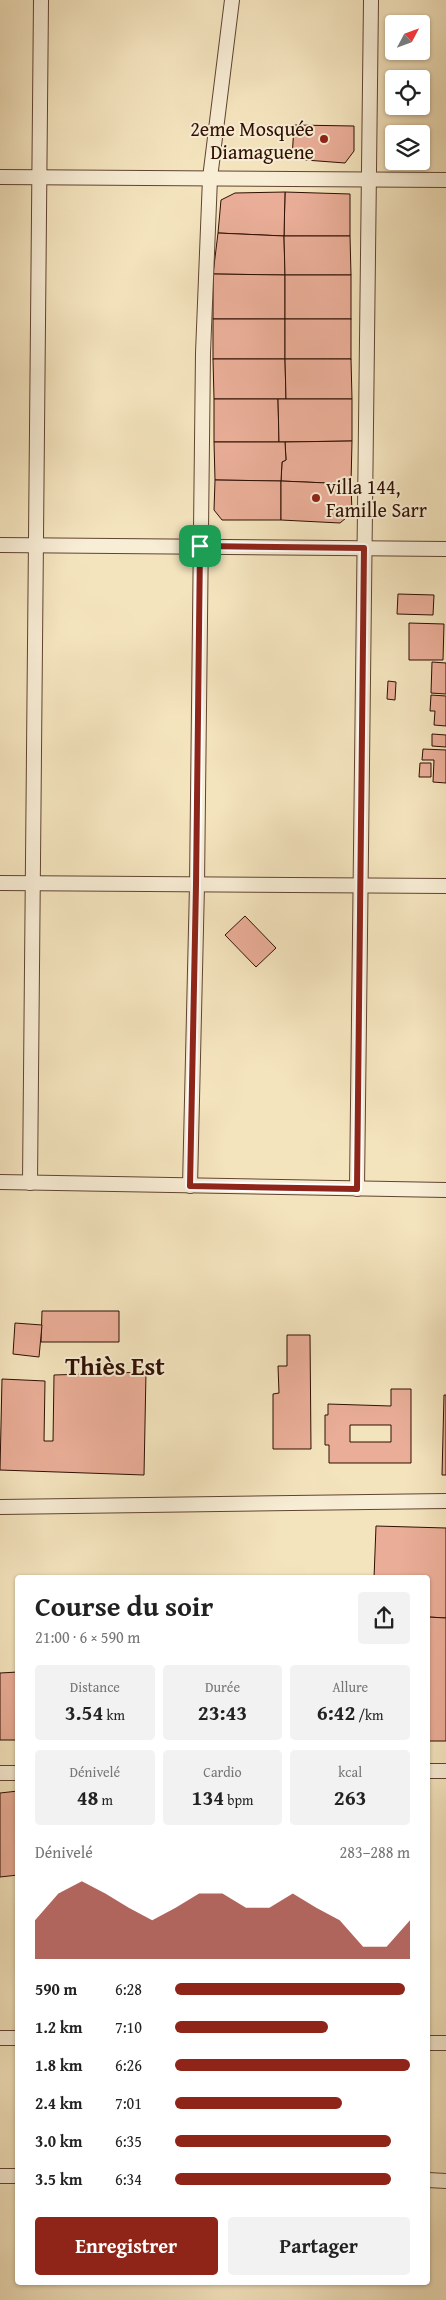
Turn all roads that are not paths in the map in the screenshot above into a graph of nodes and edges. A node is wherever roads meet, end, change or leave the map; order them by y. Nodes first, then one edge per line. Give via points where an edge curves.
1 (41, 0) edge
2 (232, 0) edge
3 (370, 0) edge
4 (0, 177) edge
5 (40, 177) junction
6 (210, 178) junction
7 (369, 179) junction
8 (446, 180) edge
9 (0, 544) edge
10 (36, 545) junction
11 (200, 546) junction
12 (364, 548) junction
13 (446, 548) edge
14 (0, 883) edge
15 (33, 884) junction
16 (196, 885) junction
17 (361, 886) junction
18 (446, 886) edge
19 (0, 1182) edge
20 (30, 1183) junction
21 (190, 1186) junction
22 (357, 1189) junction
23 (446, 1190) edge
24 (446, 1501) edge
25 (0, 1507) edge
26 (430, 1771) edge
27 (446, 1771) edge
28 (0, 1773) edge
29 (15, 1773) edge
30 (0, 2038) edge
31 (15, 2038) edge
32 (430, 2043) edge
33 (446, 2043) edge
34 (0, 2176) edge
35 (15, 2176) edge
36 (430, 2180) edge
37 (446, 2180) edge

1 - 5 street
2 - 6 street
3 - 7 street
4 - 5 street
5 - 6 street
5 - 10 street
6 - 7 street
6 - 11 street via 202,353
7 - 8 street
7 - 12 street
9 - 10 street
10 - 11 street
10 - 15 street
11 - 12 street
11 - 16 street
12 - 13 street
12 - 17 street
14 - 15 street
15 - 16 street
15 - 20 street
16 - 17 street
16 - 21 street
17 - 18 street
17 - 22 street
19 - 20 street
20 - 21 street
21 - 22 street
22 - 23 street
24 - 25 street
26 - 27 street
28 - 29 street
30 - 31 street
32 - 33 street
34 - 35 street
36 - 37 street

